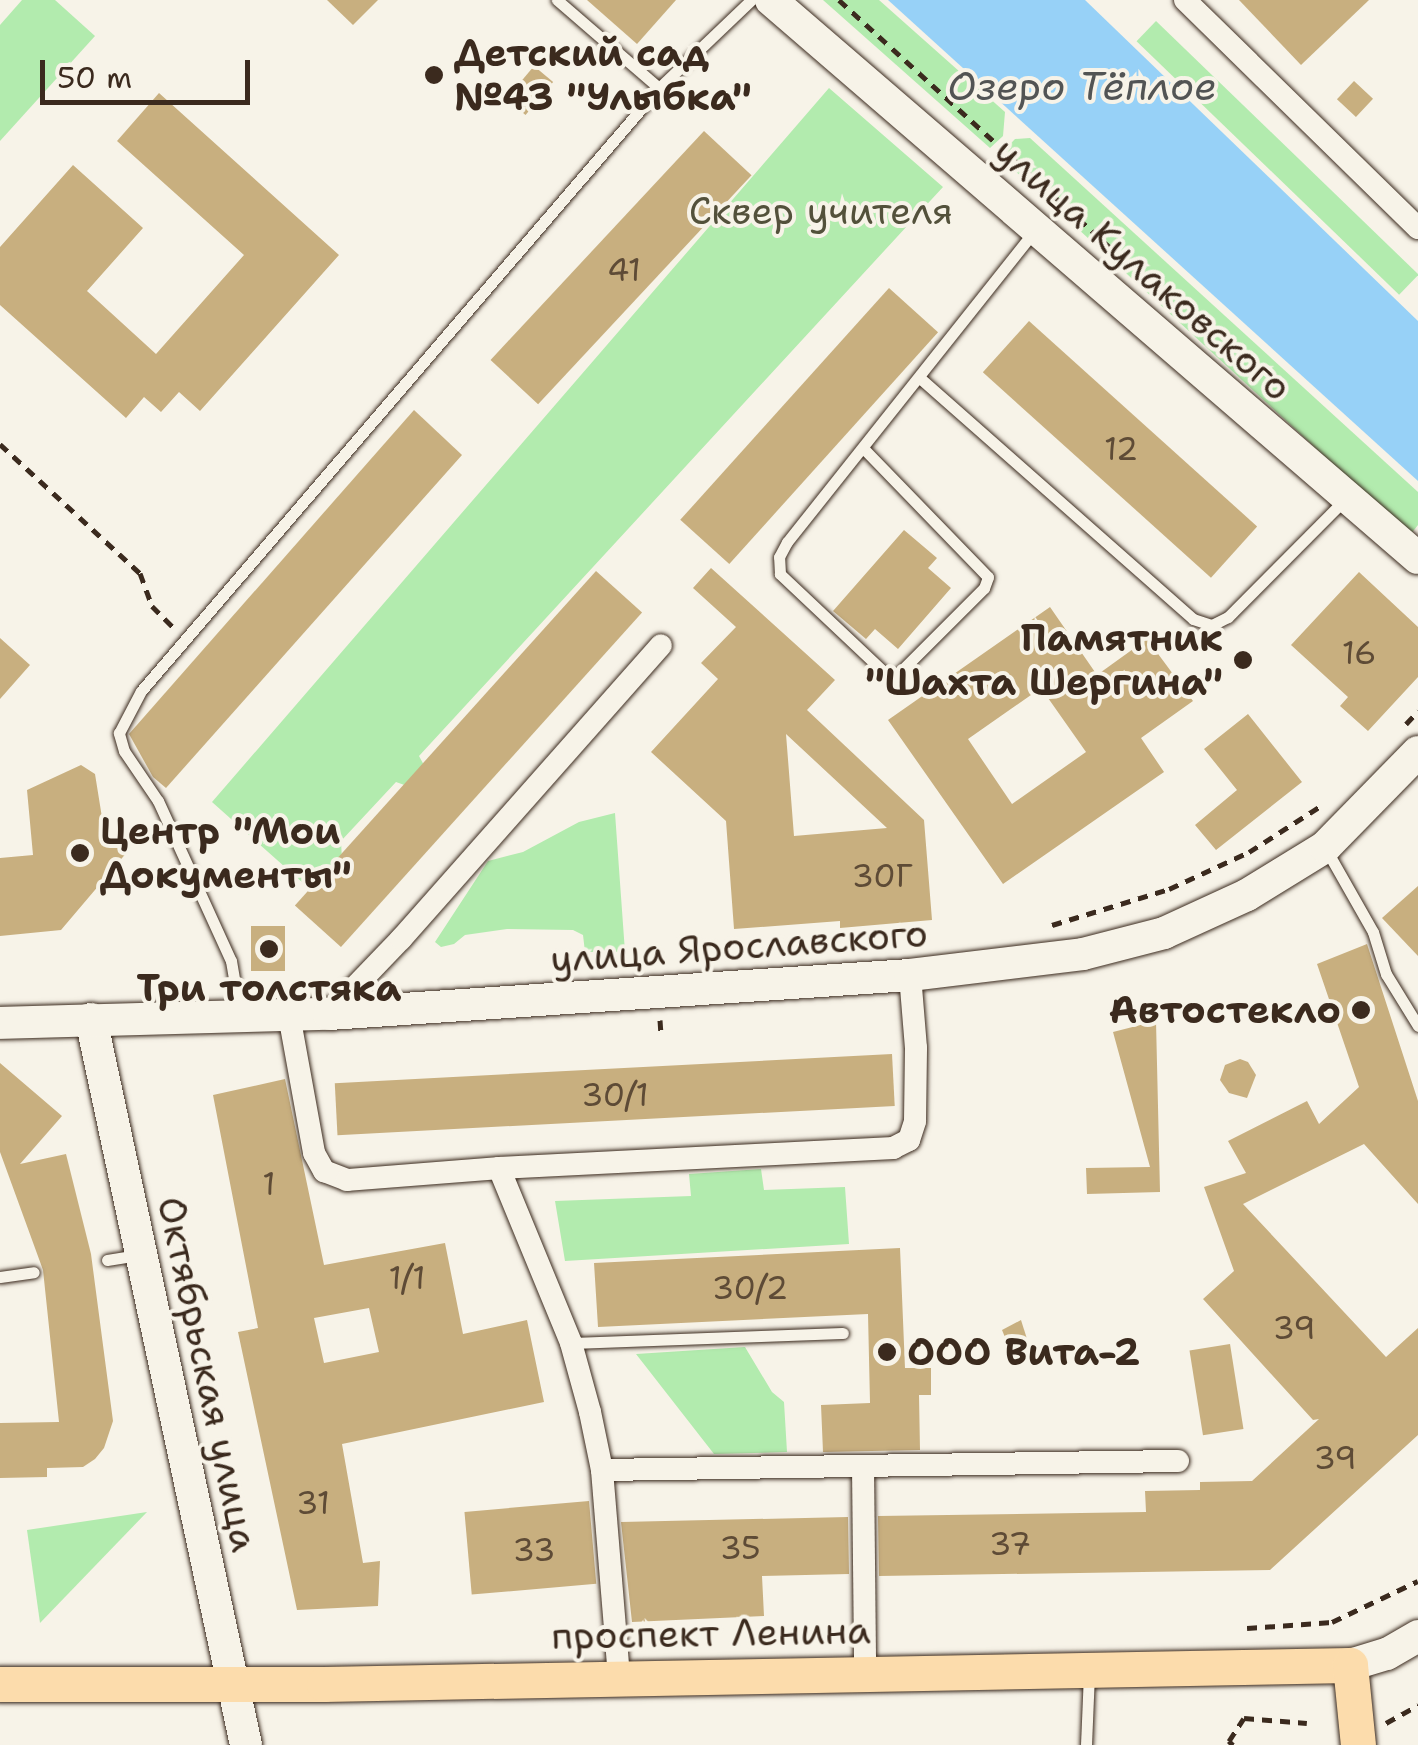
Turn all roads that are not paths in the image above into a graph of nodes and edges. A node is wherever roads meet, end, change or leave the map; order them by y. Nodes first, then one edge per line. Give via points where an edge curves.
1 (557, 0) edge
2 (752, 0) edge
3 (771, 0) edge
4 (1185, 0) edge
5 (660, 88) junction
6 (1418, 228) edge
7 (1035, 230) junction
8 (921, 379) junction
9 (864, 449) junction
10 (1347, 497) junction
11 (1418, 558) edge
12 (660, 645) dead end
13 (1406, 744) edge
14 (1325, 847) junction
15 (910, 976) junction
16 (329, 1014) junction
17 (240, 1015) junction
18 (289, 1015) junction
19 (91, 1019) junction
20 (0, 1023) edge
21 (1418, 1026) edge
22 (499, 1168) junction
23 (141, 1254) junction
24 (106, 1260) dead end
25 (34, 1272) dead end
26 (0, 1277) edge
27 (844, 1333) dead end
28 (571, 1343) junction
29 (1178, 1462) dead end
30 (863, 1466) junction
31 (602, 1470) junction
32 (1418, 1636) edge
33 (1350, 1665) junction
34 (1089, 1668) junction
35 (865, 1673) junction
36 (619, 1678) junction
37 (0, 1684) edge
38 (236, 1684) junction
39 (1370, 1735) edge
40 (246, 1745) edge
41 (1086, 1745) edge

1 - 5 lane
2 - 5 lane
3 - 7 street, улица Кулаковского
4 - 6 street
5 - 17 lane via 141,690 119,734 158,801 231,962
7 - 8 lane
7 - 10 street, улица Кулаковского
8 - 9 lane
8 - 10 lane via 1194,619 1212,625 1228,617
9 - 9 lane via 988,577 896,676 886,674 780,574 786,542
10 - 11 street, улица Кулаковского
12 - 16 street
13 - 14 street, улица Ярославского
14 - 15 street, улица Ярославского via 1247,895 1164,933 1082,954
14 - 21 lane
15 - 16 street, улица Ярославского
15 - 22 street via 915,1121 909,1140 892,1148
16 - 18 street, улица Ярославского
17 - 18 street, улица Ярославского
17 - 19 street, улица Ярославского
18 - 22 street via 314,1153 324,1170 347,1180
19 - 20 street, улица Ярославского
19 - 23 street, Октябрьская улица
22 - 28 street
23 - 24 lane
23 - 38 street, Октябрьская улица
25 - 26 lane
27 - 28 lane
28 - 31 street
29 - 30 street
30 - 31 street
30 - 35 street
31 - 36 street
32 - 33 street, проспект Ленина
33 - 34 main road, проспект Ленина
33 - 39 main road
34 - 35 main road, проспект Ленина
34 - 41 lane
35 - 36 main road, проспект Ленина
36 - 38 main road, проспект Ленина
37 - 38 main road, проспект Ленина
38 - 40 street, Октябрьская улица

